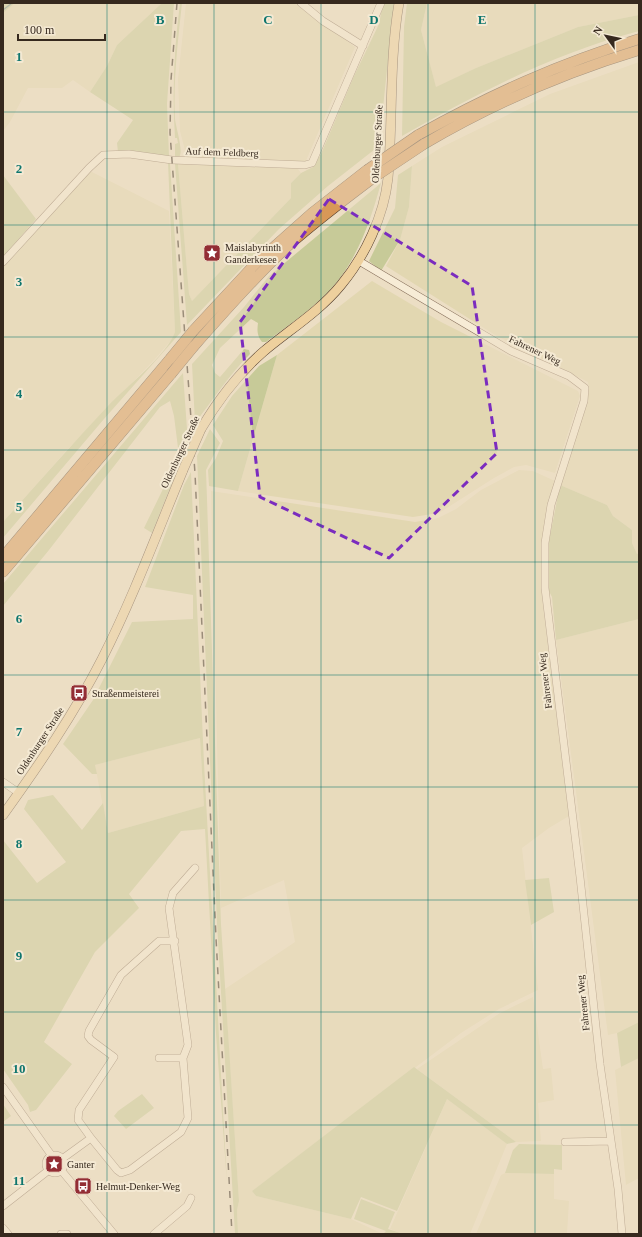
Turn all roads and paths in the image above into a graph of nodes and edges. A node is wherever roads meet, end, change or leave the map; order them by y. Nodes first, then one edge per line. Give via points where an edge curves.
1 (301, 3) edge
2 (381, 3) edge
3 (398, 3) edge
4 (639, 39) edge
5 (363, 46) junction
6 (639, 50) edge
7 (370, 174) junction
8 (3, 262) edge
9 (359, 262) junction
10 (3, 557) edge
11 (3, 572) edge
12 (3, 782) edge
13 (19, 793) junction
14 (3, 815) edge
15 (195, 868) dead end
16 (175, 941) junction
17 (159, 1058) dead end
18 (183, 1058) junction
19 (3, 1087) edge
20 (91, 1138) junction
21 (611, 1141) junction
22 (565, 1142) dead end
23 (52, 1156) junction
24 (62, 1159) junction
25 (49, 1170) junction
26 (61, 1170) junction
27 (191, 1198) dead end
28 (3, 1206) edge
29 (3, 1228) edge
30 (8, 1234) edge
31 (61, 1234) edge
32 (67, 1234) edge
33 (114, 1234) edge
34 (154, 1234) edge
35 (622, 1234) edge

1 - 5 street via 323,21
2 - 5 street, Auf dem Feldberg
3 - 9 main road, Oldenburger Straße via 388,179 374,231
4 - 7 highway, bridge via 533,76 464,109 418,135
5 - 8 street, Auf dem Feldberg via 312,163 297,165 172,160 129,154 103,155
6 - 7 highway, bridge via 539,84 470,118
7 - 10 highway, bridge via 317,209 257,262 193,331
7 - 11 highway, bridge via 290,245 238,296
9 - 13 main road, Oldenburger Straße, bridge via 326,302 263,352 232,382 218,401 201,429 102,659 47,754
9 - 21 street, Fahrener Weg via 511,351 569,376 585,388 584,401 551,505 545,543 545,588
12 - 13 street
13 - 14 main road, Oldenburger Straße
15 - 16 street via 172,893 169,908
16 - 18 street via 188,1045
16 - 20 street via 159,941 121,975 89,1031 88,1036 91,1040 114,1057 79,1110 78,1120
17 - 18 street
18 - 20 street via 188,1118 181,1132 130,1170 121,1173
19 - 23 street
20 - 24 street
21 - 22 street
21 - 35 street, Fahrener Weg
23 - 24 street
23 - 25 street via 47,1161
24 - 26 street via 64,1164
25 - 26 street
25 - 28 street
26 - 33 street
27 - 34 street via 187,1206
29 - 30 street
31 - 32 street

